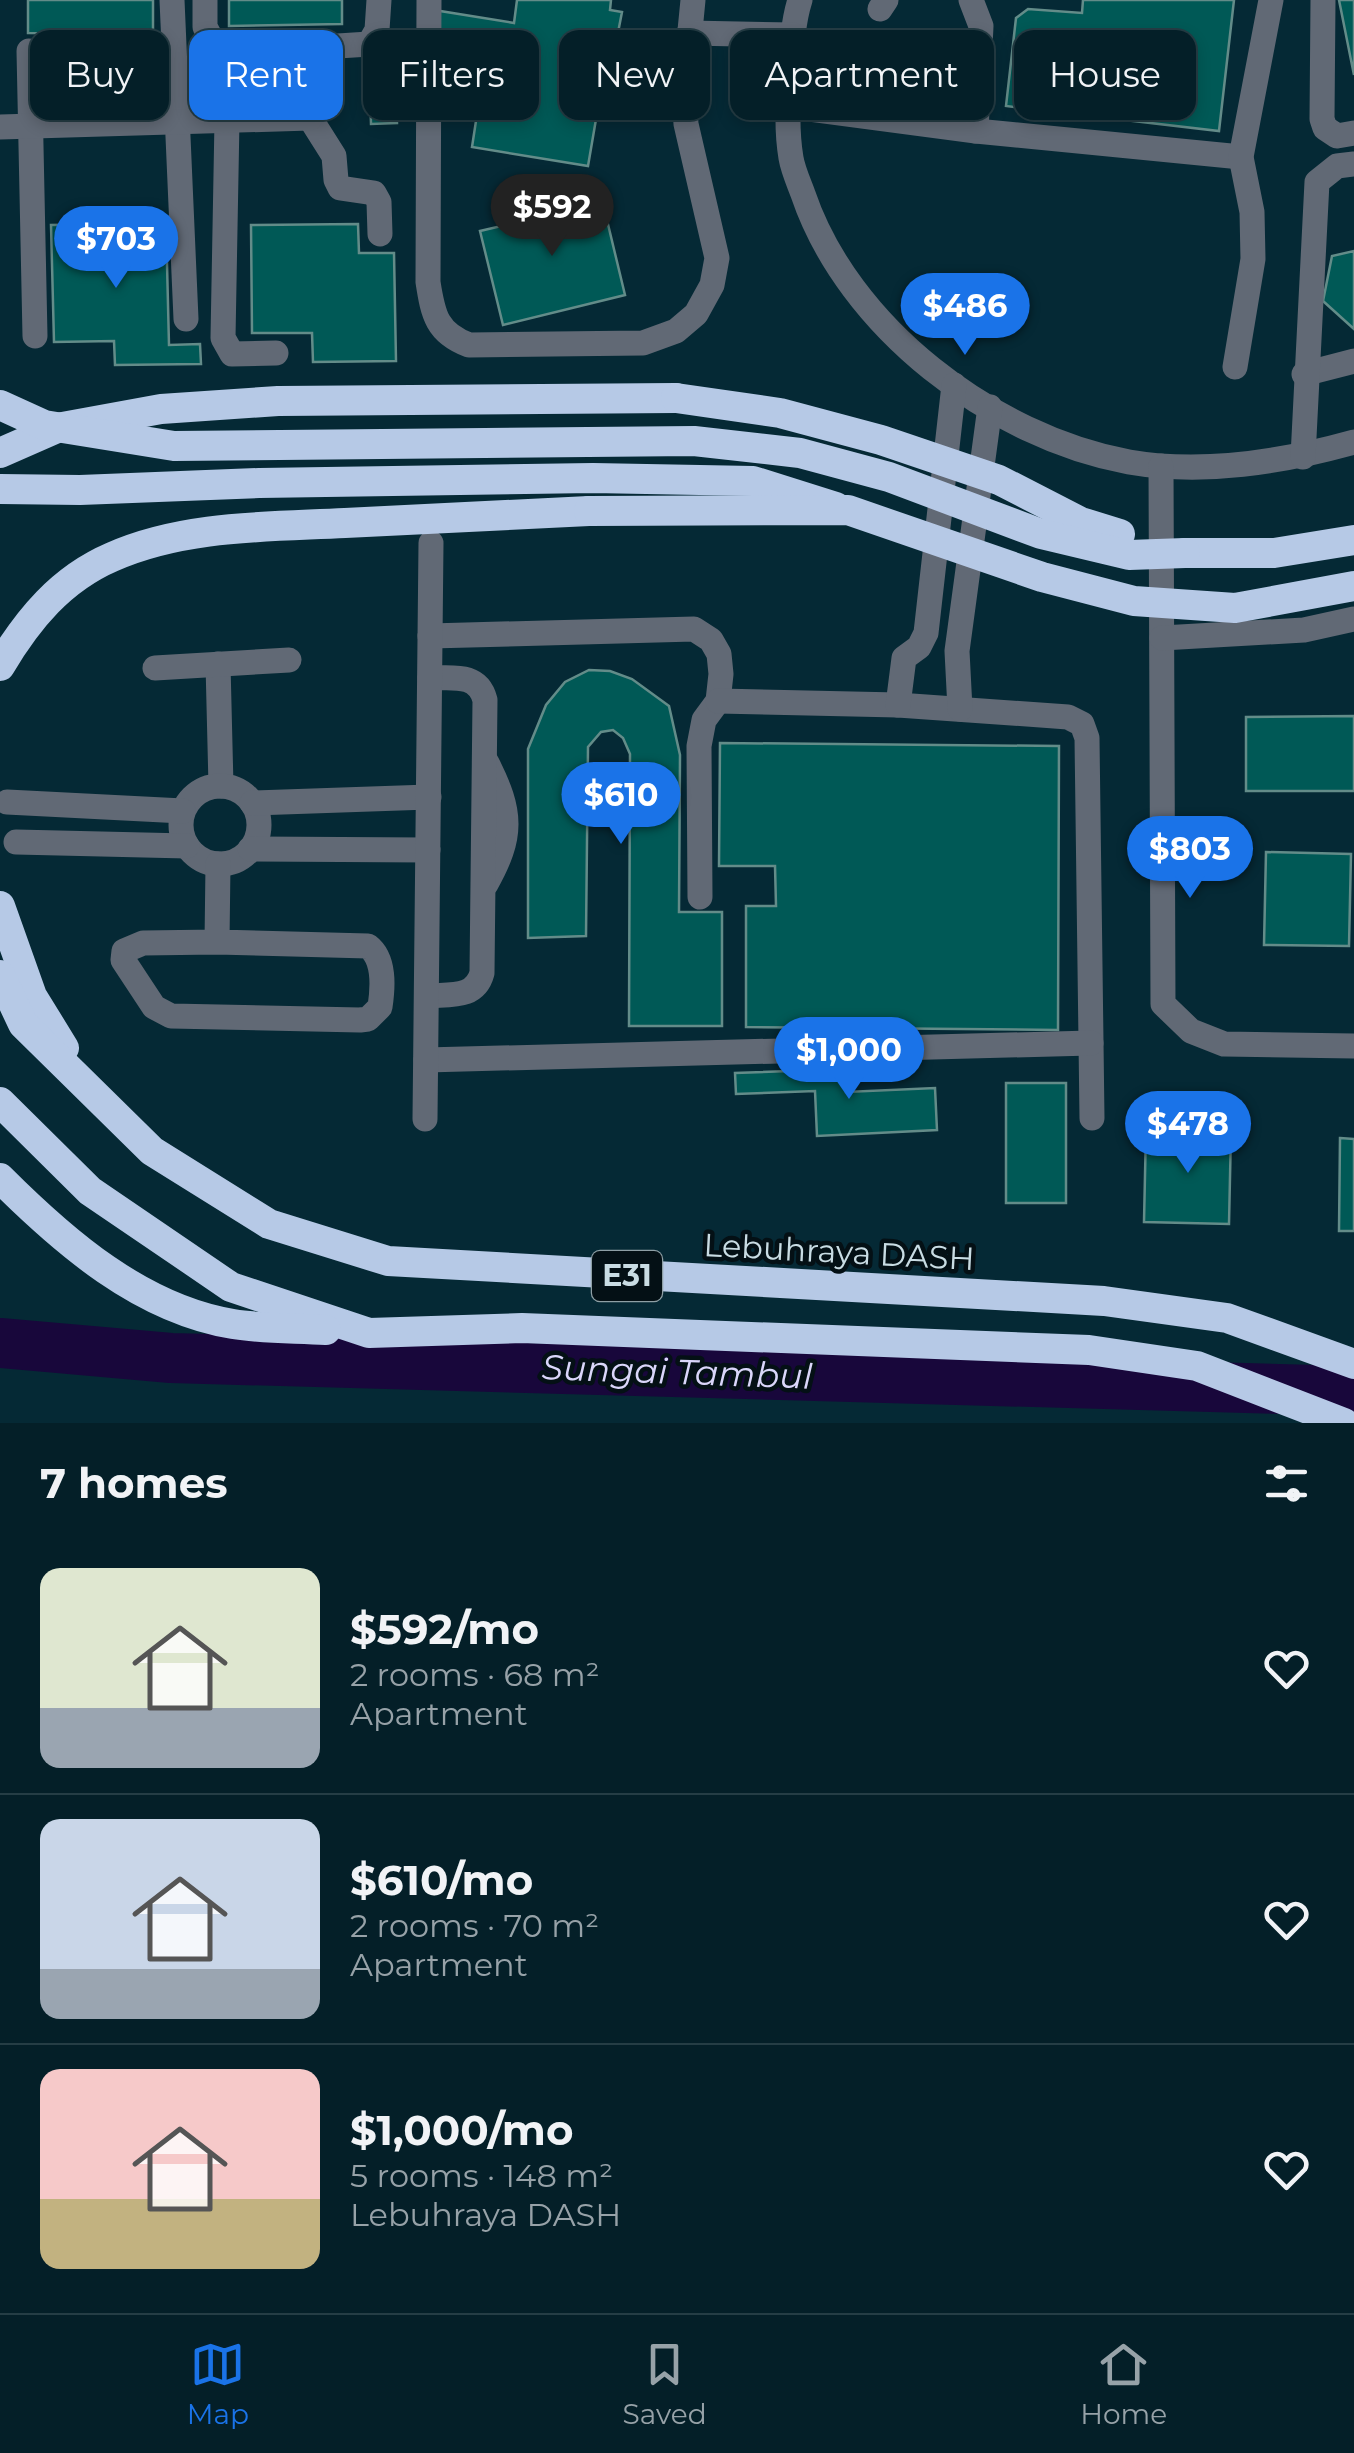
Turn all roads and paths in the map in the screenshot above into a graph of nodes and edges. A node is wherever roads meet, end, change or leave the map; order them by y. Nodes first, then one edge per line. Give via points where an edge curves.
1 (172, 0) edge
2 (205, 0) edge
3 (379, 0) edge
4 (429, 0) edge
5 (693, 0) edge
6 (800, 0) edge
7 (971, 0) edge
8 (1271, 0) edge
9 (1323, 0) edge
10 (207, 30) edge
11 (689, 30) edge
12 (794, 30) edge
13 (343, 46) edge
14 (29, 50) dead end
15 (227, 120) joint
16 (311, 120) edge
17 (686, 120) edge
18 (789, 120) edge
19 (893, 120) edge
20 (175, 122) junction
21 (28, 126) junction
22 (0, 127) edge
23 (976, 131) junction
24 (1354, 133) edge
25 (1241, 157) junction
26 (1354, 164) edge
27 (380, 234) dead end
28 (186, 319) dead end
29 (35, 336) dead end
30 (276, 353) dead end
31 (1354, 361) edge
32 (1235, 368) dead end
33 (1304, 374) junction
34 (954, 385) junction
35 (0, 405) edge
36 (990, 407) junction
37 (1354, 442) edge
38 (0, 454) edge
39 (1302, 456) junction
40 (1162, 466) junction
41 (0, 489) edge
42 (848, 510) junction
43 (1354, 540) edge
44 (431, 543) dead end
45 (1186, 553) junction
46 (1354, 586) edge
47 (1354, 619) edge
48 (430, 636) junction
49 (1162, 638) junction
50 (290, 660) dead end
51 (218, 664) junction
52 (0, 666) edge
53 (156, 668) dead end
54 (430, 678) junction
55 (718, 700) junction
56 (898, 706) junction
57 (960, 709) junction
58 (221, 786) junction
59 (429, 797) junction
60 (7, 802) dead end
61 (252, 803) junction
62 (183, 811) junction
63 (16, 842) dead end
64 (187, 846) junction
65 (250, 849) junction
66 (428, 850) junction
67 (218, 864) junction
68 (700, 897) dead end
69 (0, 906) edge
70 (217, 942) junction
71 (0, 976) edge
72 (427, 996) junction
73 (1091, 1043) junction
74 (1354, 1046) edge
75 (426, 1060) junction
76 (92, 1092) junction
77 (0, 1102) edge
78 (1092, 1118) dead end
79 (425, 1119) dead end
80 (0, 1178) edge
81 (369, 1333) junction
82 (1354, 1364) edge
83 (1344, 1423) edge

1 - 20 street
2 - 10 street
3 - 13 street via 378,30 369,44
4 - 17 street via 428,282 432,312 448,337 470,345 643,342 676,331 696,314 717,258
5 - 11 street
6 - 12 street
7 - 23 street via 982,26
8 - 25 street
9 - 24 street via 1322,118 1338,136
14 - 21 street
15 - 20 street
15 - 30 street via 224,338 232,354
16 - 27 street via 334,156 340,188 374,193
18 - 34 street via 791,161 816,234 878,322
19 - 23 street
20 - 21 street
20 - 28 street
21 - 22 street
21 - 29 street
23 - 25 street
25 - 32 street via 1253,260
26 - 33 street via 1337,166 1316,182
31 - 33 street
33 - 39 street
34 - 36 street
34 - 56 street via 926,633 904,658
35 - 45 highway, bridge via 44,425 174,446 694,440 800,453 1042,534 1130,556
36 - 40 street via 1063,445
36 - 57 street via 957,651
37 - 39 street
38 - 45 highway, bridge via 57,428 161,410 278,402 676,398 780,413 881,440 999,480 1081,522
39 - 40 street
40 - 49 street
41 - 42 highway, bridge via 753,481
42 - 46 highway, bridge via 1042,577 1134,601 1236,608
42 - 52 highway, bridge via 588,512 236,528 174,538 113,556 66,584 30,618
43 - 45 highway via 1274,553
44 - 48 street
47 - 49 street via 1304,630
48 - 54 street
48 - 55 street via 694,628 719,654
49 - 74 street via 1163,1004 1191,1031 1224,1044
50 - 51 street
51 - 53 street
51 - 58 street
54 - 59 street
54 - 72 street via 479,685 484,759 503,798 507,825 483,890 480,981 470,992
55 - 56 street
55 - 68 street via 704,720 699,746
56 - 57 street
57 - 73 street via 1068,718 1086,731
58 - 61 street
58 - 62 street via 198,792
59 - 61 street
59 - 66 street
60 - 62 street
61 - 65 street via 259,826
62 - 64 street
63 - 64 street
64 - 67 street
65 - 66 street
65 - 67 street
66 - 72 street
67 - 70 street
69 - 76 highway via 32,996
70 - 70 street via 368,946 381,965 380,1008 360,1020 171,1016 154,1007 123,960 124,950 143,943
71 - 76 highway, Lebuhraya DASH / E31 via 23,1024
72 - 75 street
73 - 75 street
73 - 78 street
75 - 79 street
76 - 82 highway, Lebuhraya DASH / E31 via 152,1151 269,1224 388,1260 1104,1301 1227,1318
77 - 81 highway, E31 via 90,1191 231,1287
80 - 81 highway via 97,1265 164,1302 232,1324
81 - 83 highway, E31 via 522,1328 1090,1350 1198,1366

